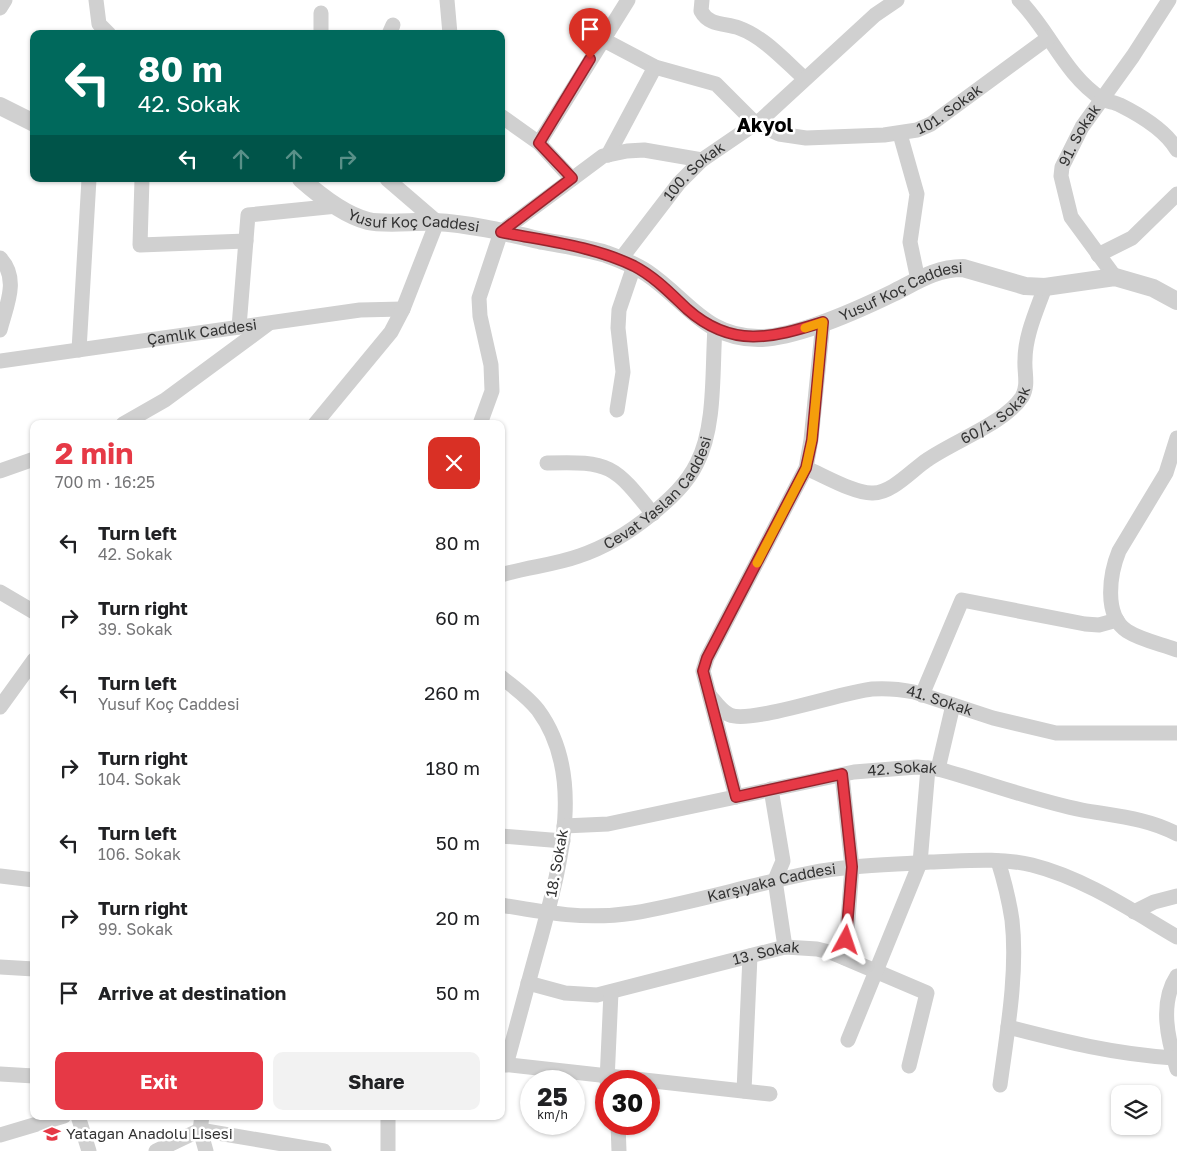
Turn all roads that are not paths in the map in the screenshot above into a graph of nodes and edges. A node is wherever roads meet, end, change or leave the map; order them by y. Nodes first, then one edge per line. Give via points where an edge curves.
1 (5, 0) edge
2 (96, 0) edge
3 (447, 0) edge
4 (628, 0) edge
5 (702, 0) edge
6 (897, 0) edge
7 (1019, 0) edge
8 (1170, 0) edge
9 (0, 8) edge
10 (321, 13) dead end
11 (106, 30) edge
12 (321, 30) edge
13 (450, 30) edge
14 (1048, 38) junction
15 (602, 39) junction
16 (655, 67) junction
17 (804, 78) junction
18 (1102, 99) junction
19 (0, 106) edge
20 (505, 119) edge
21 (30, 121) edge
22 (756, 123) junction
23 (900, 134) junction
24 (539, 143) junction
25 (1177, 150) edge
26 (608, 155) junction
27 (702, 160) junction
28 (572, 178) junction
29 (89, 182) edge
30 (142, 182) edge
31 (305, 182) edge
32 (390, 182) edge
33 (1177, 194) edge
34 (337, 206) junction
35 (437, 222) junction
36 (501, 232) junction
37 (246, 241) junction
38 (1098, 255) junction
39 (0, 258) edge
40 (627, 263) junction
41 (1115, 277) junction
42 (918, 280) junction
43 (1045, 286) junction
44 (1177, 301) edge
45 (403, 310) junction
46 (823, 322) junction
47 (269, 323) junction
48 (239, 327) junction
49 (715, 328) junction
50 (0, 330) edge
51 (79, 350) junction
52 (0, 361) edge
53 (617, 410) dead end
54 (130, 420) edge
55 (318, 420) edge
56 (481, 420) edge
57 (1176, 449) edge
58 (30, 460) edge
59 (547, 463) dead end
60 (806, 468) junction
61 (0, 471) edge
62 (653, 514) junction
63 (505, 573) edge
64 (0, 592) edge
65 (30, 610) edge
66 (1117, 620) junction
67 (1177, 650) edge
68 (30, 666) edge
69 (505, 680) edge
70 (922, 695) junction
71 (710, 696) junction
72 (953, 705) junction
73 (0, 707) edge
74 (1177, 733) edge
75 (934, 768) junction
76 (842, 774) junction
77 (771, 789) junction
78 (736, 797) junction
79 (563, 833) junction
80 (1177, 834) edge
81 (505, 836) edge
82 (998, 860) junction
83 (920, 863) junction
84 (852, 867) junction
85 (0, 876) edge
86 (30, 880) edge
87 (775, 880) junction
88 (1177, 896) edge
89 (505, 906) edge
90 (1134, 912) junction
91 (547, 913) junction
92 (1177, 937) edge
93 (785, 947) junction
94 (750, 956) junction
95 (845, 958) junction
96 (0, 967) edge
97 (30, 969) edge
98 (876, 970) junction
99 (1177, 976) edge
100 (528, 982) junction
101 (611, 992) junction
102 (1008, 1027) junction
103 (848, 1040) dead end
104 (505, 1061) edge
105 (505, 1064) edge
106 (1176, 1064) edge
107 (909, 1066) dead end
108 (607, 1070) edge
109 (0, 1074) edge
110 (30, 1076) edge
111 (595, 1077) edge
112 (660, 1084) edge
113 (1000, 1085) dead end
114 (744, 1091) junction
115 (770, 1094) dead end
116 (51, 1120) edge
117 (79, 1120) edge
118 (388, 1120) edge
119 (201, 1123) edge
120 (0, 1135) edge
121 (618, 1135) edge
122 (89, 1151) edge
123 (156, 1151) edge
124 (206, 1151) edge
125 (324, 1151) edge
126 (388, 1151) edge
127 (619, 1151) edge

1 - 9 street
2 - 11 street via 99,24
3 - 13 street
4 - 15 street
5 - 17 street via 701,11 707,19 739,28 757,38
6 - 17 street, 100. Sokak via 885,6
7 - 14 street via 1036,18
8 - 18 street, 91. Sokak
10 - 12 street
14 - 18 street via 1066,66
14 - 23 street, 101. Sokak via 931,124
15 - 16 street, 101. Sokak
15 - 24 street
16 - 22 street, 101. Sokak via 716,84
16 - 26 street
17 - 22 street, 100. Sokak
18 - 25 street via 1122,106 1160,131
18 - 38 street, 91. Sokak via 1072,144 1061,176 1071,217
19 - 21 street
20 - 24 street
22 - 23 street, 101. Sokak via 779,134 806,138
22 - 27 street, 100. Sokak
23 - 42 street via 918,194 910,242
24 - 28 street
26 - 27 street via 644,150
26 - 28 street
27 - 40 street, 100. Sokak via 680,183
28 - 36 street
29 - 51 street
30 - 37 street via 140,245
31 - 34 street, Yusuf Koç Caddesi
32 - 35 street
33 - 38 street via 1140,232
34 - 35 street, Yusuf Koç Caddesi via 369,221
34 - 37 street via 248,215
35 - 36 street, Yusuf Koç Caddesi
35 - 45 street
36 - 40 street, Yusuf Koç Caddesi via 587,250
36 - 56 street via 479,298 491,365 492,391
37 - 48 street
38 - 41 street, 91. Sokak
39 - 50 street via 10,274 11,284
40 - 49 street, Yusuf Koç Caddesi via 659,282 696,317
40 - 53 street, 100. Sokak via 618,310 623,372
41 - 43 street, Yusuf Koç Caddesi
41 - 44 street, Yusuf Koç Caddesi via 1153,288
42 - 43 street, Yusuf Koç Caddesi via 940,270 964,268 1025,286
42 - 46 street, Yusuf Koç Caddesi
43 - 60 street, 60/1. Sokak via 1026,344 1026,385 1013,408 997,421 931,457 894,487 873,493
45 - 47 street, Çamlık Caddesi via 360,310
45 - 55 street via 374,355
46 - 49 street, Yusuf Koç Caddesi via 760,338
46 - 60 street via 812,440
47 - 48 street, Çamlık Caddesi
47 - 54 street via 165,400
48 - 51 street, Çamlık Caddesi
49 - 62 street, Cevat Yaslan Caddesi via 709,422 698,462 686,481
51 - 52 street, Çamlık Caddesi
57 - 66 street via 1166,473 1114,563 1112,596
58 - 61 street
59 - 62 street via 584,462 604,466 626,480
60 - 71 street via 707,658 703,671
62 - 63 street, Cevat Yaslan Caddesi via 604,546 579,556
64 - 65 street
66 - 67 street via 1129,632
66 - 70 street via 1099,625 1085,624 962,600
68 - 73 street
69 - 79 street, 18. Sokak via 538,711 552,736 566,793
70 - 71 street, 41. Sokak via 894,688 871,690 741,717 730,715
70 - 72 street, 41. Sokak
71 - 78 street
72 - 74 street, 41. Sokak via 1056,733
72 - 75 street
75 - 76 street, 42. Sokak via 886,768
75 - 80 street, 42. Sokak via 1081,810 1139,819
75 - 83 street
76 - 77 street, 42. Sokak
76 - 84 street
77 - 78 street, 42. Sokak
77 - 87 street via 783,861
78 - 79 street, 42. Sokak
79 - 81 street, 42. Sokak
79 - 91 street, 18. Sokak
82 - 83 street, Karşıyaka Caddesi
82 - 90 street, Karşıyaka Caddesi via 1032,865 1063,876
82 - 102 street via 1012,922
83 - 84 street, Karşıyaka Caddesi
83 - 98 street
84 - 87 street, Karşıyaka Caddesi
84 - 95 street
85 - 86 street
87 - 91 street, Karşıyaka Caddesi via 633,913 570,916
87 - 93 street
88 - 90 street
89 - 91 street, Karşıyaka Caddesi
90 - 92 street, Karşıyaka Caddesi
91 - 100 street, 18. Sokak
93 - 94 street, 13. Sokak
93 - 95 street, 13. Sokak via 817,949
94 - 101 street, 13. Sokak
94 - 114 street
95 - 98 street, 13. Sokak
96 - 97 street
98 - 103 street
98 - 107 street, 13. Sokak via 927,993
99 - 106 street via 1168,996 1167,1015
100 - 101 street, 13. Sokak via 565,993 597,995
100 - 104 street, 18. Sokak
101 - 108 street
102 - 106 street via 1098,1050
102 - 113 street
105 - 111 street
109 - 110 street
112 - 114 street
114 - 115 street
116 - 120 street
117 - 122 street
118 - 126 street
119 - 123 street
119 - 124 street
119 - 125 street
121 - 127 street

